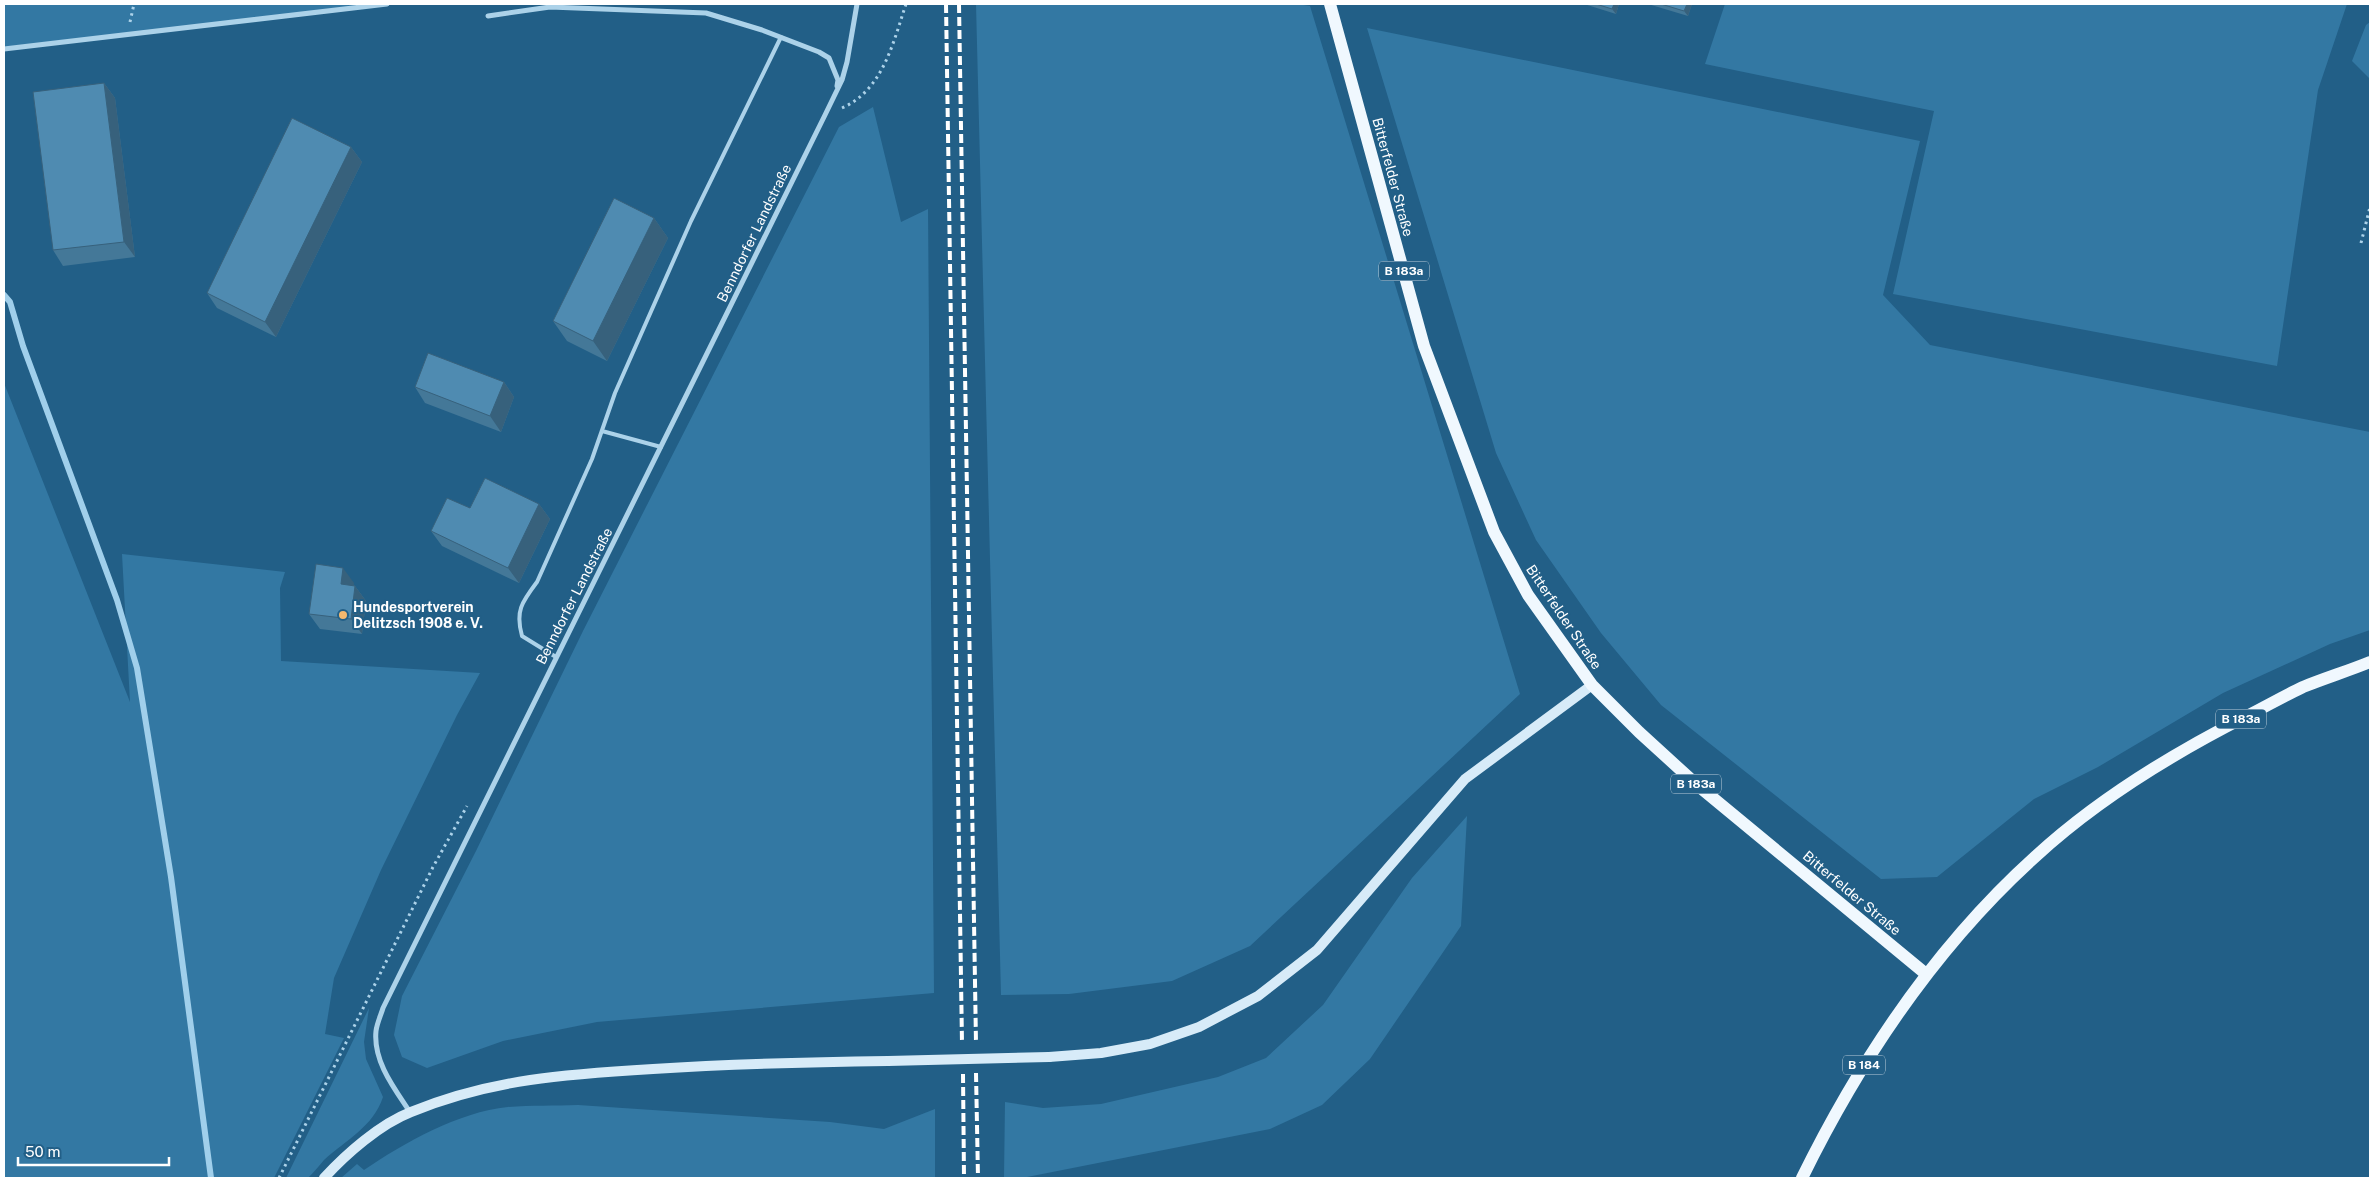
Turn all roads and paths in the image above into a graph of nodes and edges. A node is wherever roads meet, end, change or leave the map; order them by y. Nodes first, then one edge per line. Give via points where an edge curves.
1 (134, 4) edge
2 (388, 4) edge
3 (857, 4) edge
4 (906, 4) edge
5 (1330, 4) edge
6 (488, 16) dead end
7 (126, 34) junction
8 (781, 37) junction
9 (4, 49) edge
10 (836, 92) junction
11 (825, 115) junction
12 (2370, 206) edge
13 (2361, 243) dead end
14 (602, 431) junction
15 (661, 446) junction
16 (556, 657) junction
17 (2370, 662) edge
18 (1592, 684) junction
19 (471, 799) dead end
20 (1926, 974) junction
21 (410, 1112) junction
22 (280, 1178) edge
23 (324, 1178) edge
24 (1802, 1178) edge

1 - 7 path
2 - 7 street
3 - 10 street, Benndorfer Landstraße via 847,62
4 - 11 path via 888,58 874,83 854,103
5 - 18 main road, Bitterfelder Straße / B 183a via 1424,346 1494,532 1528,595
6 - 8 street via 550,7 706,14
7 - 9 street
8 - 10 street via 829,58 838,80
8 - 14 lane via 691,221
10 - 11 street, Benndorfer Landstraße
11 - 15 street, Benndorfer Landstraße
12 - 13 path
14 - 15 lane
14 - 16 lane via 518,621 522,636
15 - 16 street, Benndorfer Landstraße
16 - 21 street, Benndorfer Landstraße via 388,999 376,1030 377,1055
17 - 20 main road, B 183a via 2269,705 2119,790 2036,856 1978,914
18 - 20 main road, Bitterfelder Straße / B 183a via 1696,784
18 - 21 main road, bridge via 1465,779 1316,950 1258,996 1199,1027 1150,1044 1049,1058 763,1062 563,1074 491,1085
19 - 22 path via 421,892
20 - 24 main road, B 184 via 1865,1063
21 - 23 main road via 371,1136

